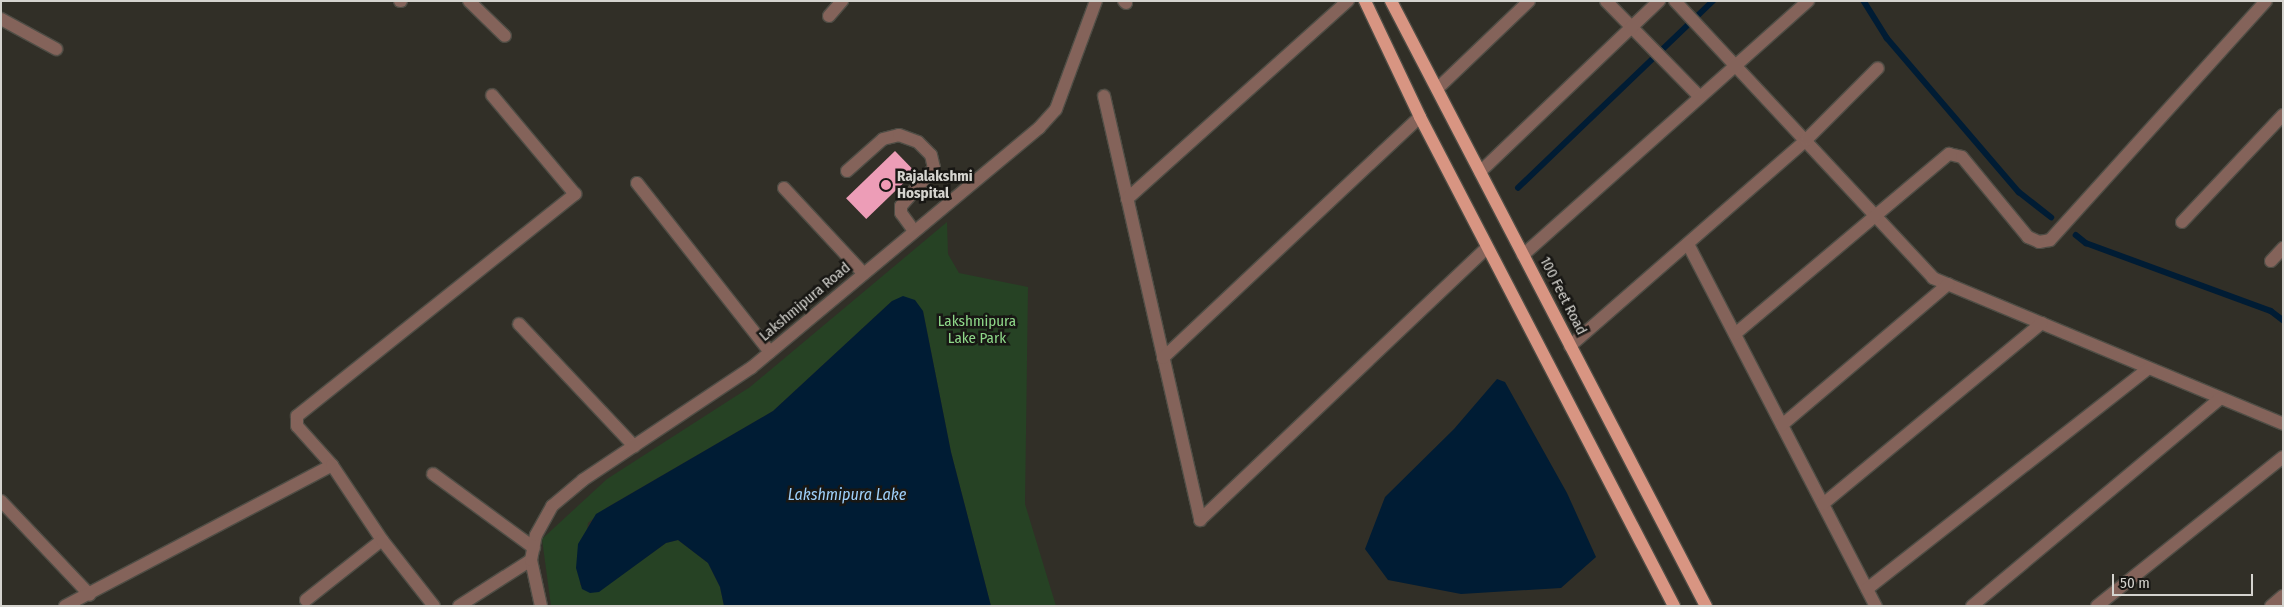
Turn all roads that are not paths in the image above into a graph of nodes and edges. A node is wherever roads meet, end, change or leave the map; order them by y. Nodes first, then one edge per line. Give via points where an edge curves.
1 (469, 1) edge
2 (842, 1) edge
3 (1096, 1) edge
4 (1348, 1) edge
5 (1365, 1) edge
6 (1391, 1) edge
7 (1529, 1) edge
8 (1606, 1) edge
9 (1659, 1) edge
10 (1676, 1) edge
11 (1808, 1) edge
12 (2266, 1) edge
13 (829, 16) dead end
14 (1, 19) edge
15 (1632, 28) junction
16 (504, 36) dead end
17 (56, 49) dead end
18 (1736, 64) junction
19 (1878, 68) dead end
20 (1437, 89) junction
21 (492, 95) dead end
22 (1104, 96) dead end
23 (1700, 97) junction
24 (2283, 115) edge
25 (1420, 117) junction
26 (1807, 139) junction
27 (846, 171) dead end
28 (1480, 172) junction
29 (637, 183) dead end
30 (784, 188) dead end
31 (1127, 198) junction
32 (1875, 216) junction
33 (2182, 222) dead end
34 (914, 231) junction
35 (1688, 244) junction
36 (1488, 248) junction
37 (2283, 248) edge
38 (1523, 254) junction
39 (2271, 261) dead end
40 (864, 274) junction
41 (1948, 284) junction
42 (2042, 323) junction
43 (519, 324) dead end
44 (1735, 334) junction
45 (1570, 346) junction
46 (770, 352) junction
47 (1163, 358) junction
48 (2149, 368) junction
49 (2221, 398) junction
50 (2283, 424) edge
51 (1782, 425) junction
52 (634, 446) junction
53 (2283, 457) edge
54 (332, 465) junction
55 (433, 474) dead end
56 (1, 501) edge
57 (1823, 504) junction
58 (382, 540) junction
59 (532, 554) junction
60 (1867, 589) junction
61 (90, 596) junction
62 (2283, 596) edge
63 (306, 600) dead end
64 (64, 606) edge
65 (434, 606) edge
66 (459, 606) edge
67 (541, 606) edge
68 (1674, 606) edge
69 (1706, 606) edge
70 (1876, 606) edge
71 (1972, 606) edge
72 (2098, 606) edge
73 (2271, 606) edge

1 - 16 street
2 - 13 street
3 - 34 street, Lakshmipura Road via 1056,109 1039,128
4 - 31 street
5 - 25 main road
6 - 20 main road, 100 Feet Road
7 - 20 street
8 - 15 street
9 - 15 street
10 - 18 street
11 - 18 street
12 - 32 street via 2050,240 2039,242 2028,237 1962,157 1954,153
14 - 17 street
15 - 23 street
15 - 28 street
18 - 23 street
18 - 26 street
19 - 26 street
20 - 28 main road, 100 Feet Road
21 - 54 street via 575,194 572,200 297,416 298,426
22 - 31 street
23 - 38 street
24 - 33 street
25 - 36 main road
25 - 47 street
26 - 32 street
26 - 35 street
27 - 34 street via 883,139 899,135 918,142 931,155 934,168 901,206 901,214
28 - 38 main road, 100 Feet Road
29 - 46 street
30 - 40 street
31 - 47 street
32 - 41 street via 1933,278
32 - 44 street
34 - 40 street, Lakshmipura Road
35 - 44 street
35 - 45 street
36 - 47 street via 1200,520
36 - 68 main road
37 - 39 street
38 - 45 main road, 100 Feet Road
40 - 46 street, Lakshmipura Road
41 - 42 street
41 - 51 street
42 - 48 street
42 - 57 street
43 - 52 street
44 - 51 street
45 - 69 main road, 100 Feet Road
46 - 52 street, Lakshmipura Road
48 - 49 street
48 - 60 street
49 - 50 street
49 - 71 street
51 - 57 street
52 - 59 street, Lakshmipura Road via 552,506 536,535
53 - 72 street
54 - 58 street
54 - 61 street
55 - 59 street
56 - 61 street
57 - 60 street
58 - 63 street
58 - 65 street
59 - 66 street
59 - 67 street
60 - 70 street
61 - 64 street
62 - 73 street

